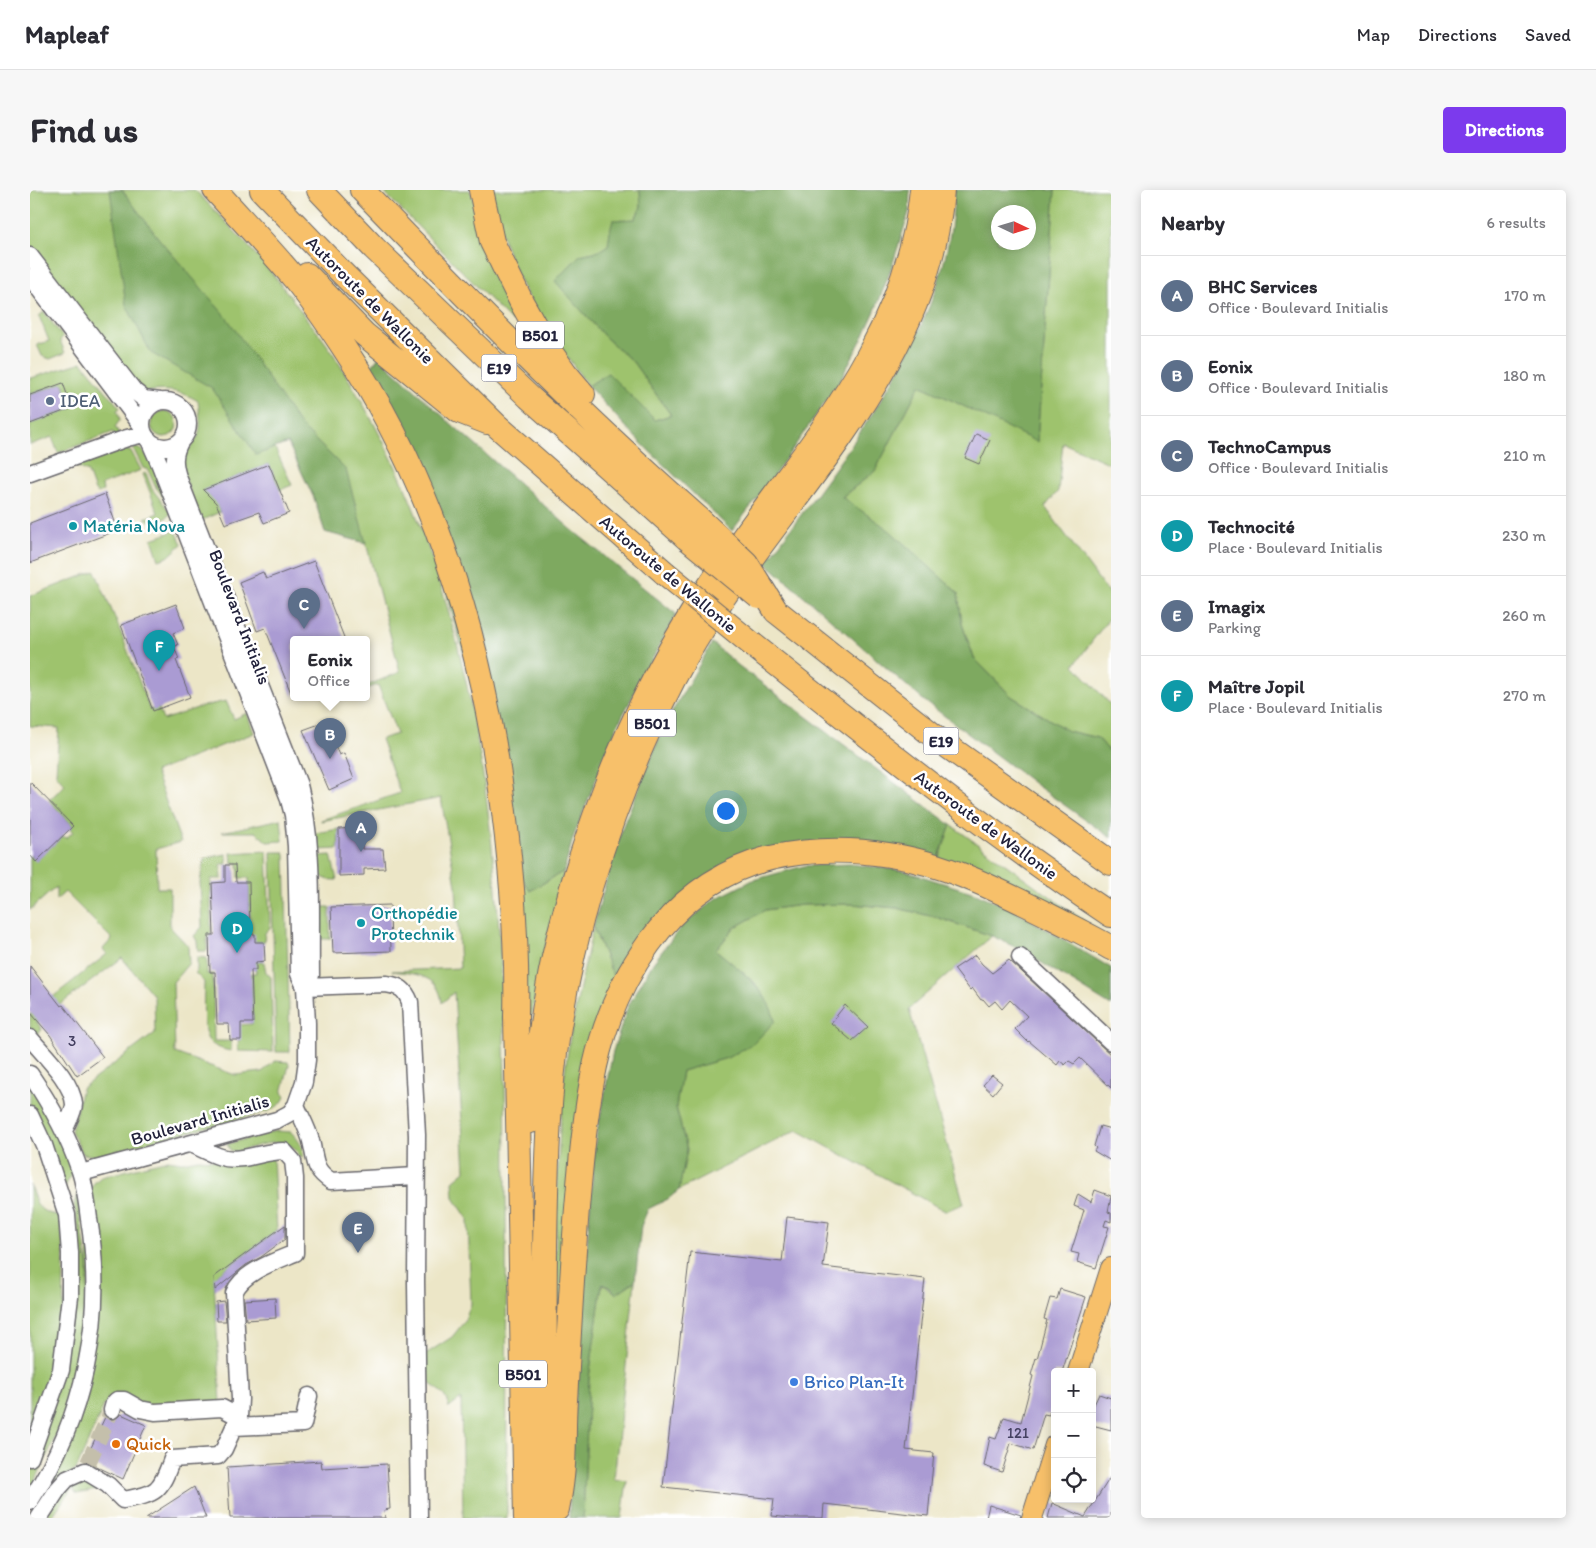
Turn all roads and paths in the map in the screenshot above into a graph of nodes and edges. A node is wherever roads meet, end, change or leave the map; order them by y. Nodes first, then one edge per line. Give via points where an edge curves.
1 (216, 190) edge
2 (262, 190) edge
3 (319, 190) edge
4 (362, 190) edge
5 (481, 190) edge
6 (922, 190) edge
7 (942, 190) edge
8 (30, 256) edge
9 (30, 277) edge
10 (160, 401) junction
11 (496, 425) junction
12 (145, 433) junction
13 (180, 442) junction
14 (634, 461) junction
15 (30, 472) edge
16 (693, 528) junction
17 (1111, 864) edge
18 (1111, 915) edge
19 (1111, 948) edge
20 (1020, 957) dead end
21 (305, 987) junction
22 (30, 1038) edge
23 (1111, 1042) edge
24 (30, 1074) edge
25 (296, 1105) junction
26 (30, 1115) edge
27 (64, 1130) junction
28 (191, 1144) junction
29 (81, 1173) junction
30 (416, 1176) junction
31 (64, 1204) junction
32 (520, 1230) junction
33 (1111, 1268) edge
34 (1079, 1368) edge
35 (309, 1396) dead end
36 (112, 1410) tunnel mouth
37 (237, 1422) junction
38 (30, 1458) edge
39 (1051, 1458) edge
40 (30, 1501) edge
41 (39, 1518) edge
42 (419, 1518) edge
43 (526, 1518) edge
44 (546, 1518) edge
45 (556, 1518) edge
46 (1032, 1518) edge

1 - 11 highway via 252,219 364,334 458,411
1 - 32 highway via 295,278 345,349 375,399 426,501 474,643 494,746 511,877 517,970
2 - 11 highway, Autoroute de Wallonie / E19
3 - 16 highway, E19 via 374,248 529,397
4 - 14 highway via 495,327
5 - 14 highway, B501 via 492,242 546,346
6 - 32 highway, B501 via 908,266 882,332 823,428 694,609 651,685 607,781 577,869 554,959 535,1074
7 - 44 highway, B501 via 934,246 914,308 900,339 845,431 753,555 688,654 635,761 595,870 566,986 549,1109 544,1321
8 - 10 street, Boulevard Initialis via 134,391 144,399
9 - 12 street, Boulevard Initialis
10 - 12 street via 144,413
10 - 13 street, Boulevard Initialis via 175,403 186,414 188,429
11 - 18 highway, Autoroute de Wallonie / E19, bridge via 753,645 912,771
12 - 13 street via 161,447
12 - 15 street
12 - 21 street, Boulevard Initialis via 288,796 296,846 299,974
13 - 21 street, Boulevard Initialis via 174,466 295,776 308,825 311,975
14 - 16 highway
16 - 17 highway, E19, bridge via 776,611 938,740
19 - 45 highway via 1006,894 963,876 924,862 856,852 784,855 752,864 720,878 670,918 648,942 630,970 614,1003 595,1067 581,1156 562,1476
20 - 23 street
21 - 25 street, Boulevard Initialis via 307,1060
21 - 30 street via 386,984 399,986 407,993 417,1135
22 - 27 street via 68,1089 74,1106
24 - 27 street
25 - 28 street, Boulevard Initialis via 290,1113 277,1120
25 - 30 street via 311,1140 315,1165 331,1181
26 - 31 street
27 - 29 street
28 - 29 street, Boulevard Initialis
28 - 37 street via 221,1158 238,1159 284,1151 293,1160 296,1178 295,1253 257,1269 234,1293 240,1399
29 - 31 street
29 - 40 street via 93,1245 95,1287 88,1356 63,1439
30 - 42 street
31 - 38 street via 70,1253 66,1338 58,1384
32 - 43 highway, B501
33 - 34 main road
35 - 37 street via 303,1424
36 - 37 street via 117,1400 155,1412 222,1408
37 - 41 street via 218,1456 172,1459 164,1482 155,1491 123,1500 86,1467 67,1478
39 - 46 main road

